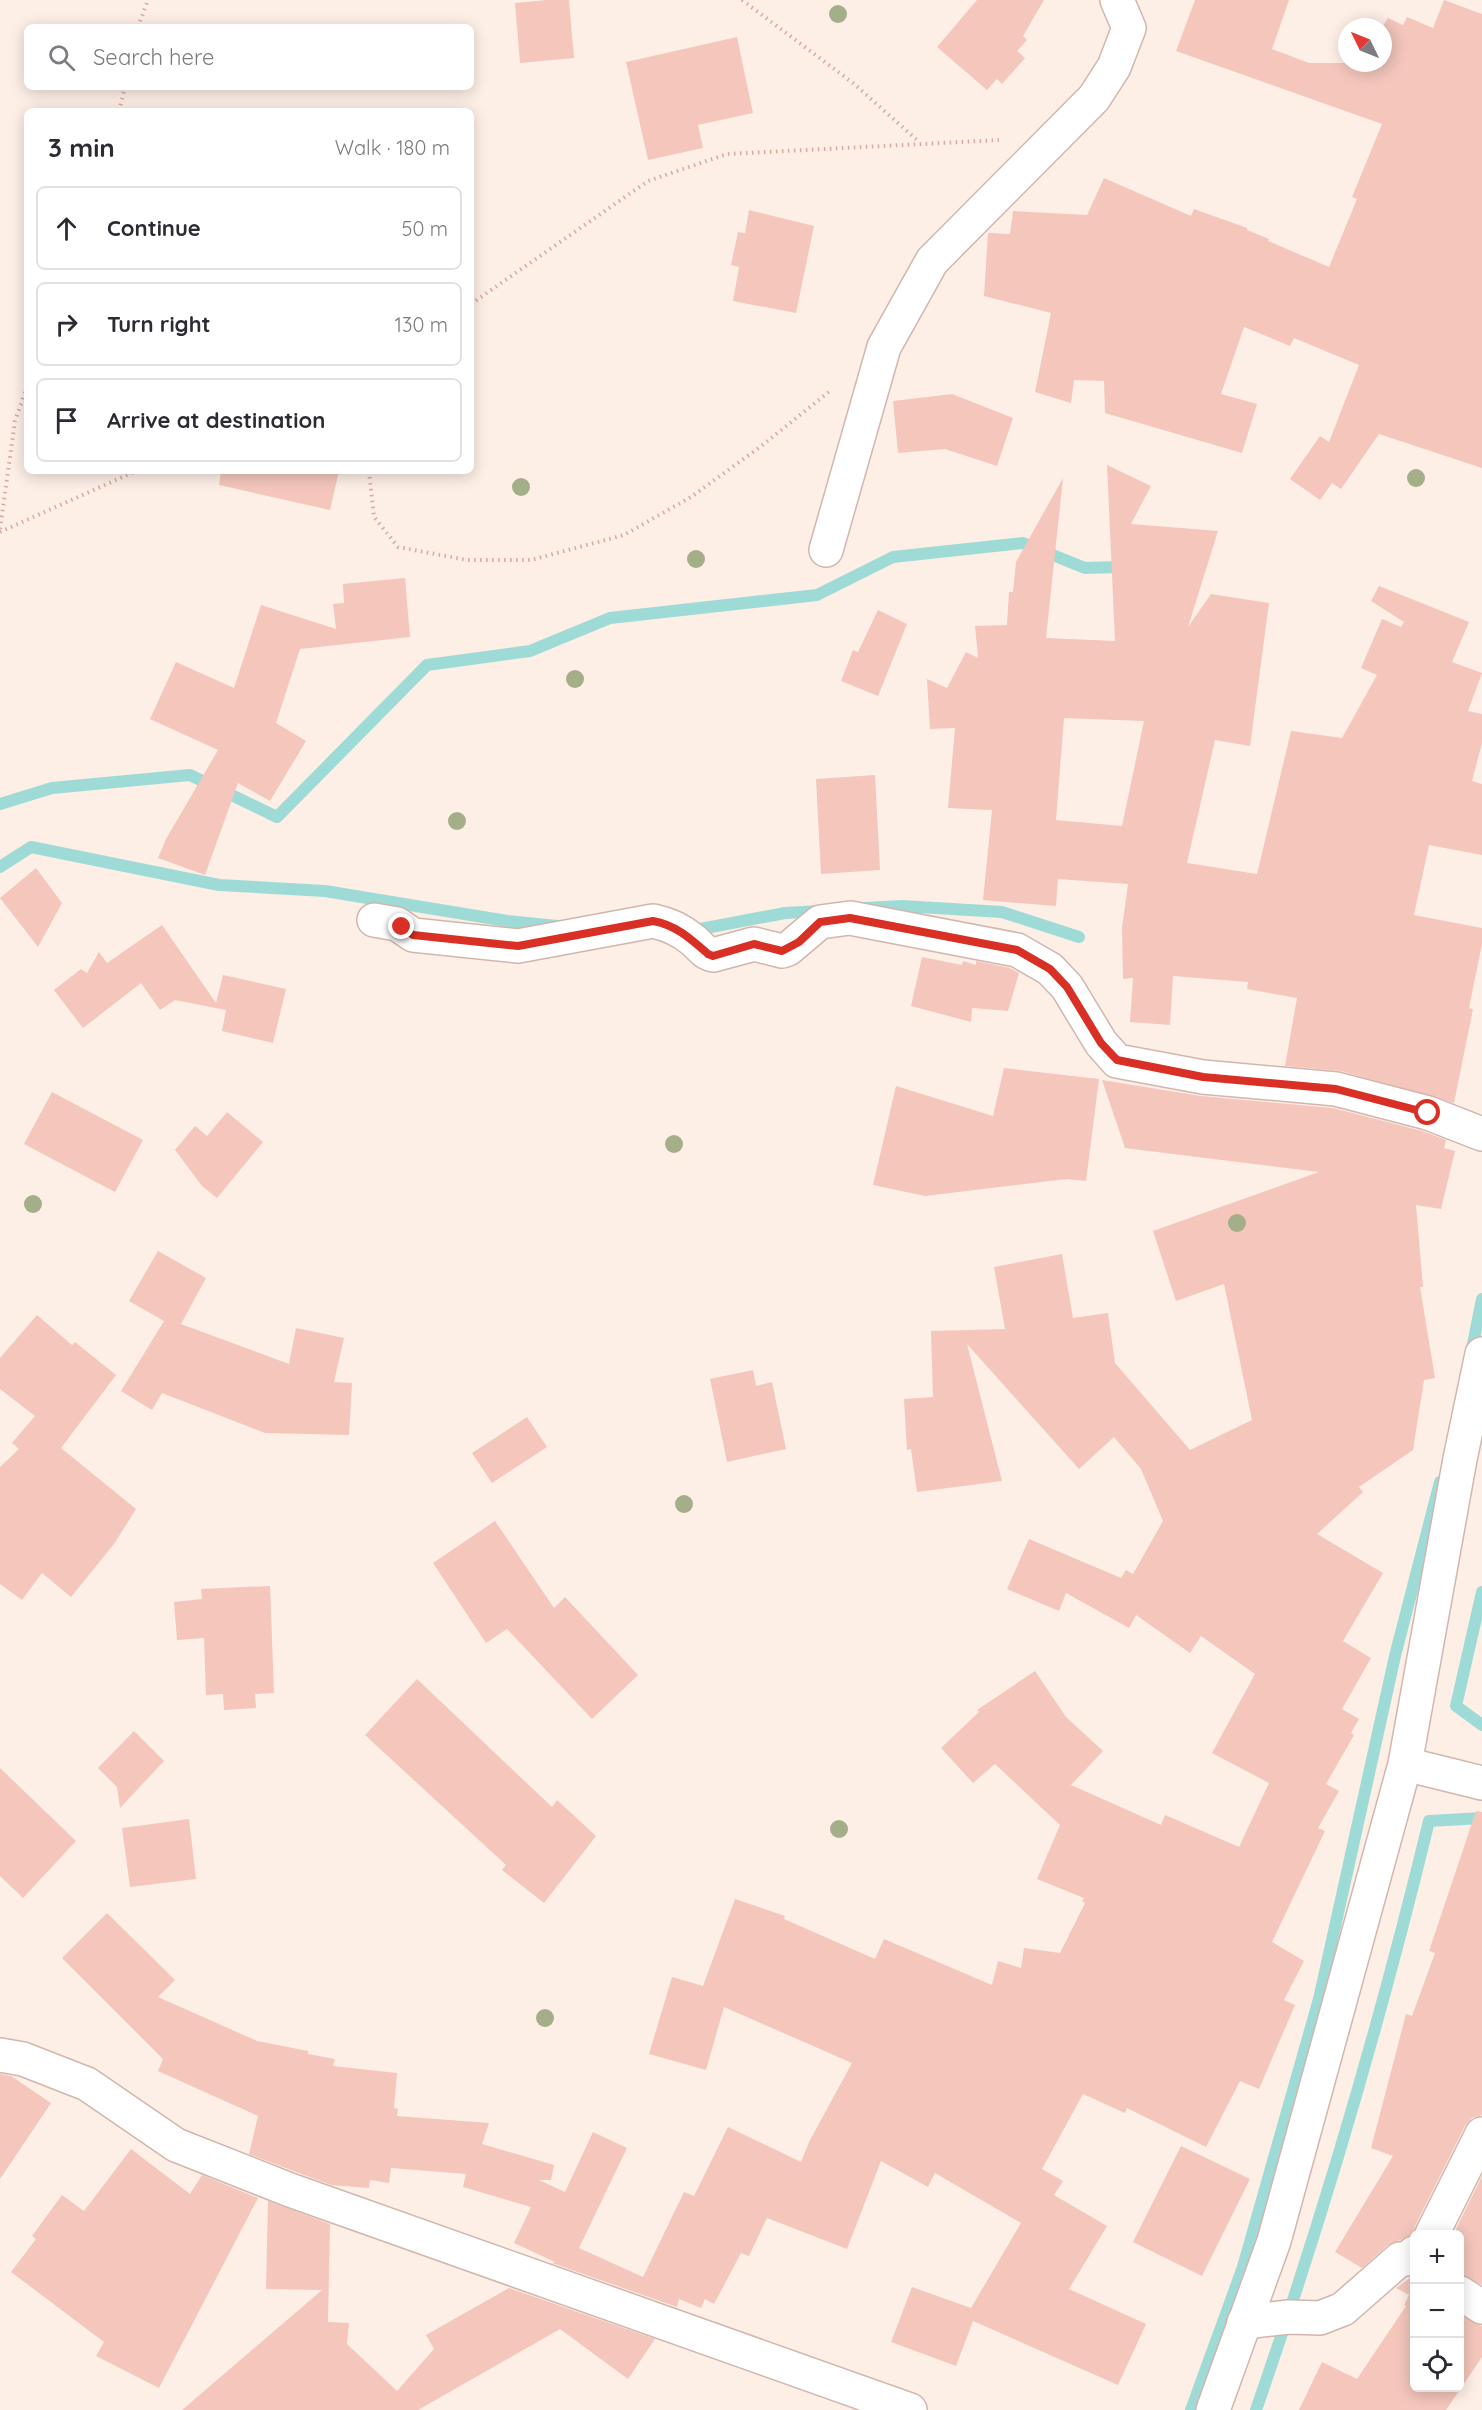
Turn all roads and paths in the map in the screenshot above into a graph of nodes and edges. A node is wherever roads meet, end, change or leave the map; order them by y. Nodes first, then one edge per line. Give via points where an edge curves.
1 (148, 0) edge
2 (742, 0) edge
3 (1117, 0) edge
4 (139, 24) edge
5 (124, 90) edge
6 (120, 108) edge
7 (1054, 138) junction
8 (918, 142) junction
9 (474, 302) edge
10 (831, 390) dead end
11 (24, 396) edge
12 (129, 474) edge
13 (369, 474) edge
14 (0, 530) edge
15 (826, 550) dead end
16 (374, 920) dead end
17 (1482, 1134) edge
18 (1482, 1354) edge
19 (1405, 1764) junction
20 (1482, 1783) edge
21 (0, 2055) edge
22 (1482, 2134) edge
23 (1434, 2230) edge
24 (1410, 2258) edge
25 (1464, 2296) edge
26 (1482, 2307) edge
27 (1244, 2322) junction
28 (910, 2410) edge
29 (1213, 2410) edge

1 - 4 path
2 - 8 path via 853,83
3 - 7 street via 1129,28 1114,67 1094,98
5 - 6 path
7 - 8 path
7 - 15 street via 932,261 884,347
8 - 9 path via 727,154 648,181
10 - 13 path via 717,478 624,535 531,560 467,560 398,547 374,517
11 - 14 path via 4,481
12 - 14 path
16 - 17 street via 397,924 413,935 500,946 653,921 682,932 713,956 754,944 782,951 820,922 831,919 913,928 1017,950 1050,969 1067,987 1101,1043 1117,1060 1203,1077 1336,1089 1428,1113
18 - 19 street
19 - 20 street
19 - 27 street via 1275,2241
21 - 28 street via 87,2084 176,2145 290,2190
22 - 23 street
24 - 27 street via 1400,2259 1343,2308 1320,2318
25 - 26 street
27 - 29 street

